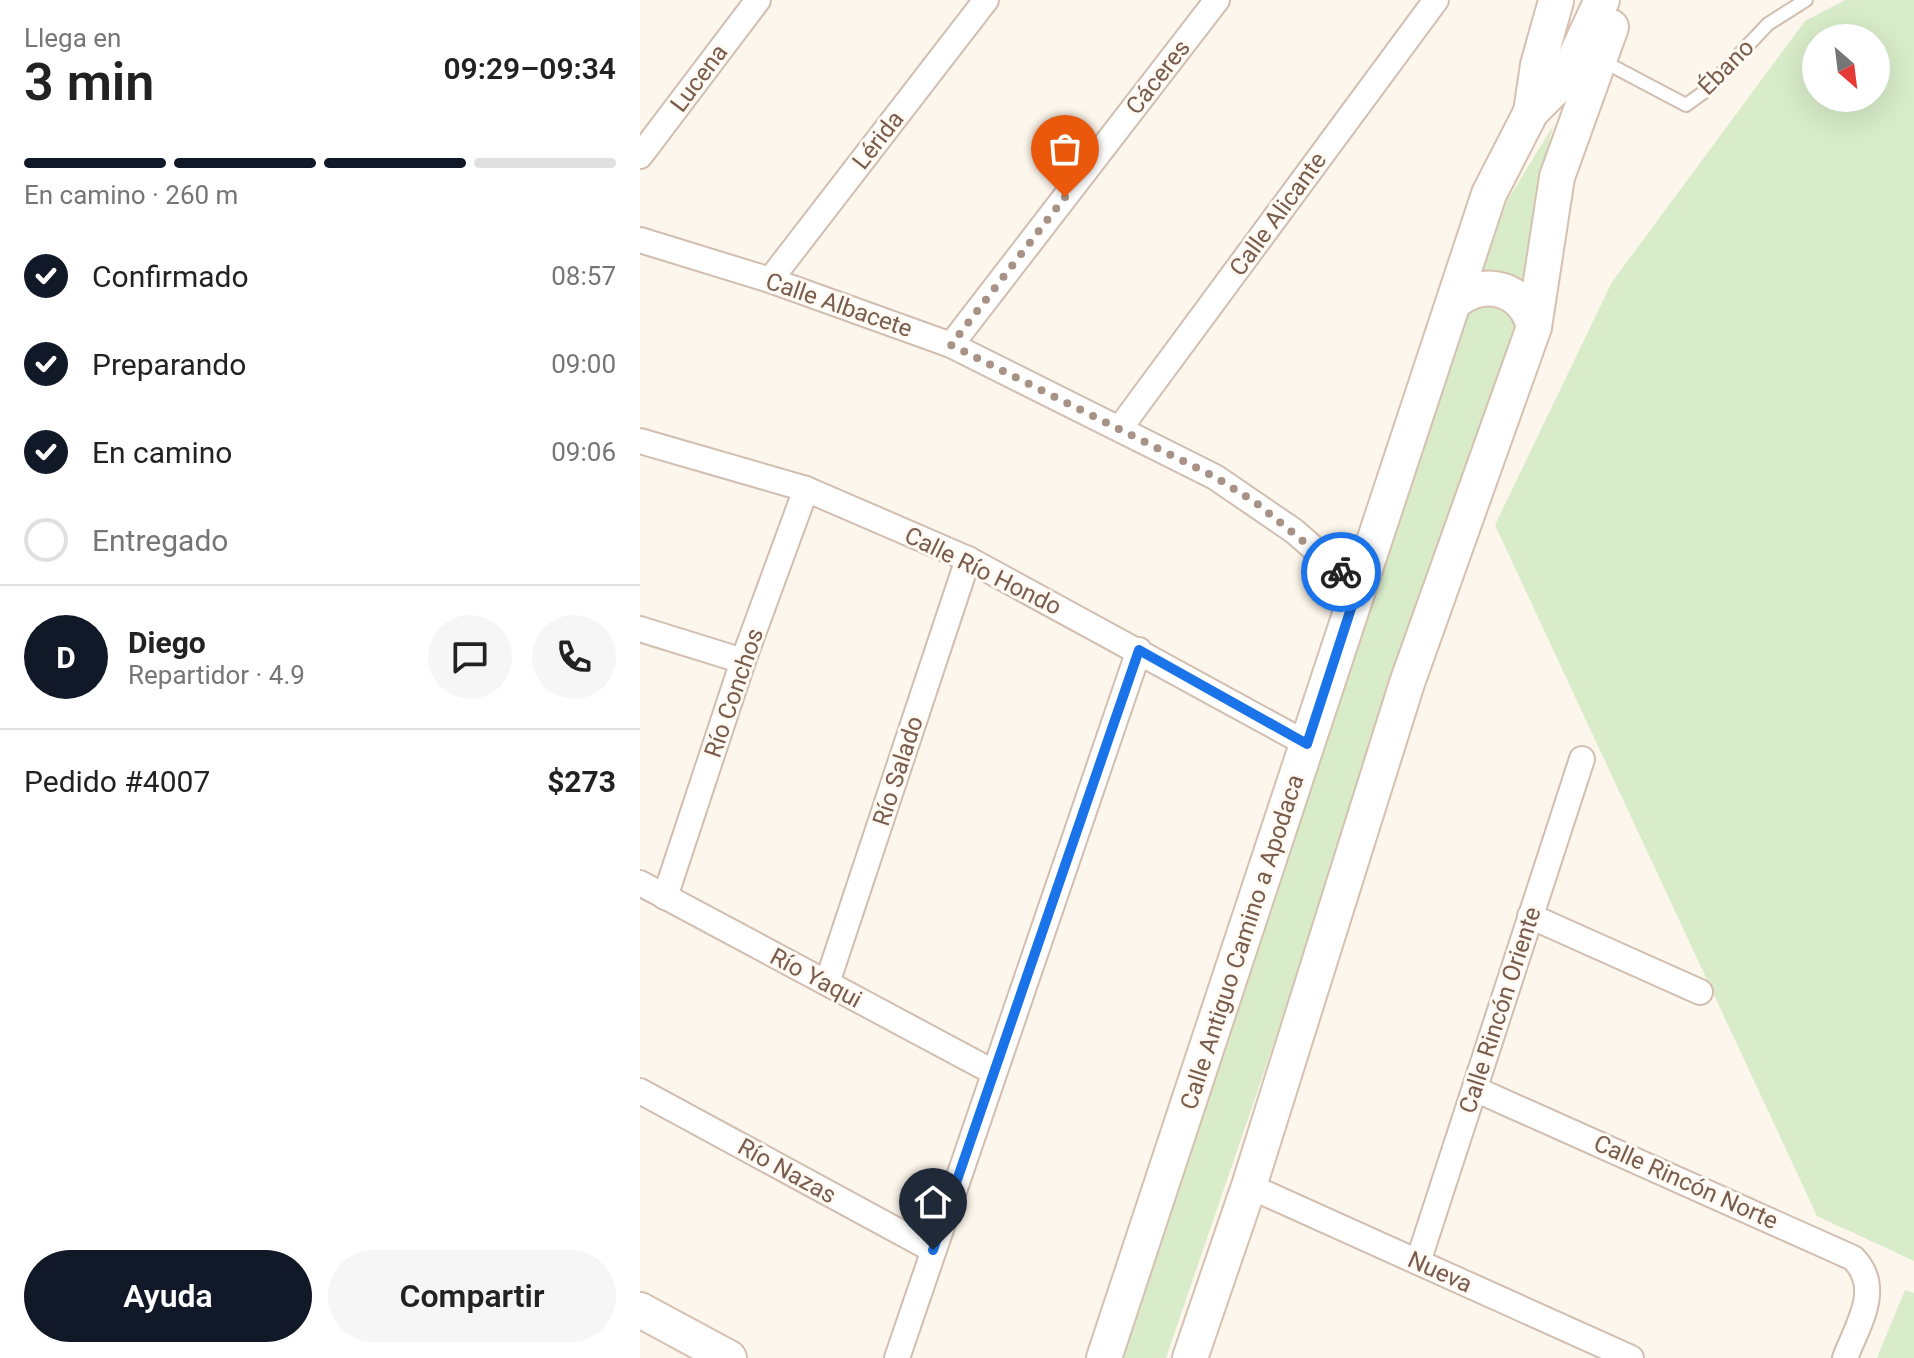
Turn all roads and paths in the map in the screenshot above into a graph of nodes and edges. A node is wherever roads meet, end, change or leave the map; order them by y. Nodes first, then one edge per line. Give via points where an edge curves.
1 (758, 0) edge
2 (986, 0) edge
3 (1217, 0) edge
4 (1436, 0) edge
5 (1555, 0) edge
6 (1806, 0) edge
7 (1602, 24) edge
8 (1531, 112) junction
9 (640, 156) edge
10 (640, 240) edge
11 (770, 280) junction
12 (1454, 302) junction
13 (1534, 327) junction
14 (951, 345) junction
15 (1120, 428) junction
16 (640, 441) edge
17 (806, 489) junction
18 (968, 559) junction
19 (1358, 587) junction
20 (640, 629) edge
21 (1139, 650) junction
22 (743, 661) junction
23 (1307, 744) junction
24 (1582, 759) dead end
25 (640, 883) edge
26 (665, 897) junction
27 (1530, 916) junction
28 (827, 983) junction
29 (1700, 992) dead end
30 (993, 1072) junction
31 (1475, 1089) junction
32 (640, 1091) edge
33 (1249, 1186) junction
34 (933, 1250) junction
35 (1418, 1262) junction
36 (640, 1310) edge
37 (729, 1358) edge
38 (897, 1358) edge
39 (1104, 1358) edge
40 (1190, 1358) edge
41 (1631, 1358) edge
42 (1845, 1358) edge

1 - 9 street, Lucena
2 - 11 street, Lérida
3 - 14 street, Cáceres
4 - 15 street, Calle Alicante
5 - 7 street
5 - 8 street
6 - 7 lane, Ébano via 1768,24 1686,105
7 - 8 street, Calle Antiguo Camino a Apodaca via 1566,77
7 - 13 street via 1557,177
8 - 12 street, Calle Antiguo Camino a Apodaca via 1489,194
10 - 11 street, Calle Albacete
11 - 14 street, Calle Albacete
12 - 13 street via 1476,288 1503,289 1523,303
12 - 19 street, Calle Antiguo Camino a Apodaca
13 - 33 street via 1407,683
14 - 15 street, Calle Albacete
15 - 19 street, Calle Albacete via 1255,502
16 - 17 street, Calle Río Hondo
17 - 18 street, Calle Río Hondo
17 - 22 street, Río Conchos
18 - 21 street, Calle Río Hondo
18 - 28 street, Río Salado
19 - 23 street, Calle Antiguo Camino a Apodaca
20 - 22 street
21 - 23 street, Calle Río Hondo
21 - 30 street
22 - 26 street, Río Conchos
23 - 39 street, Calle Antiguo Camino a Apodaca
24 - 27 street, Calle Rincón Oriente
25 - 26 street, Río Yaqui
26 - 28 street, Río Yaqui
27 - 29 street
27 - 31 street, Calle Rincón Oriente
28 - 30 street, Río Yaqui
30 - 34 street
31 - 35 street, Calle Rincón Oriente
31 - 42 street, Calle Rincón Norte via 1834,1247 1862,1267 1868,1299
32 - 34 street, Río Nazas
33 - 35 street, Nueva
33 - 40 street
34 - 38 street
35 - 41 street, Nueva
36 - 37 street

